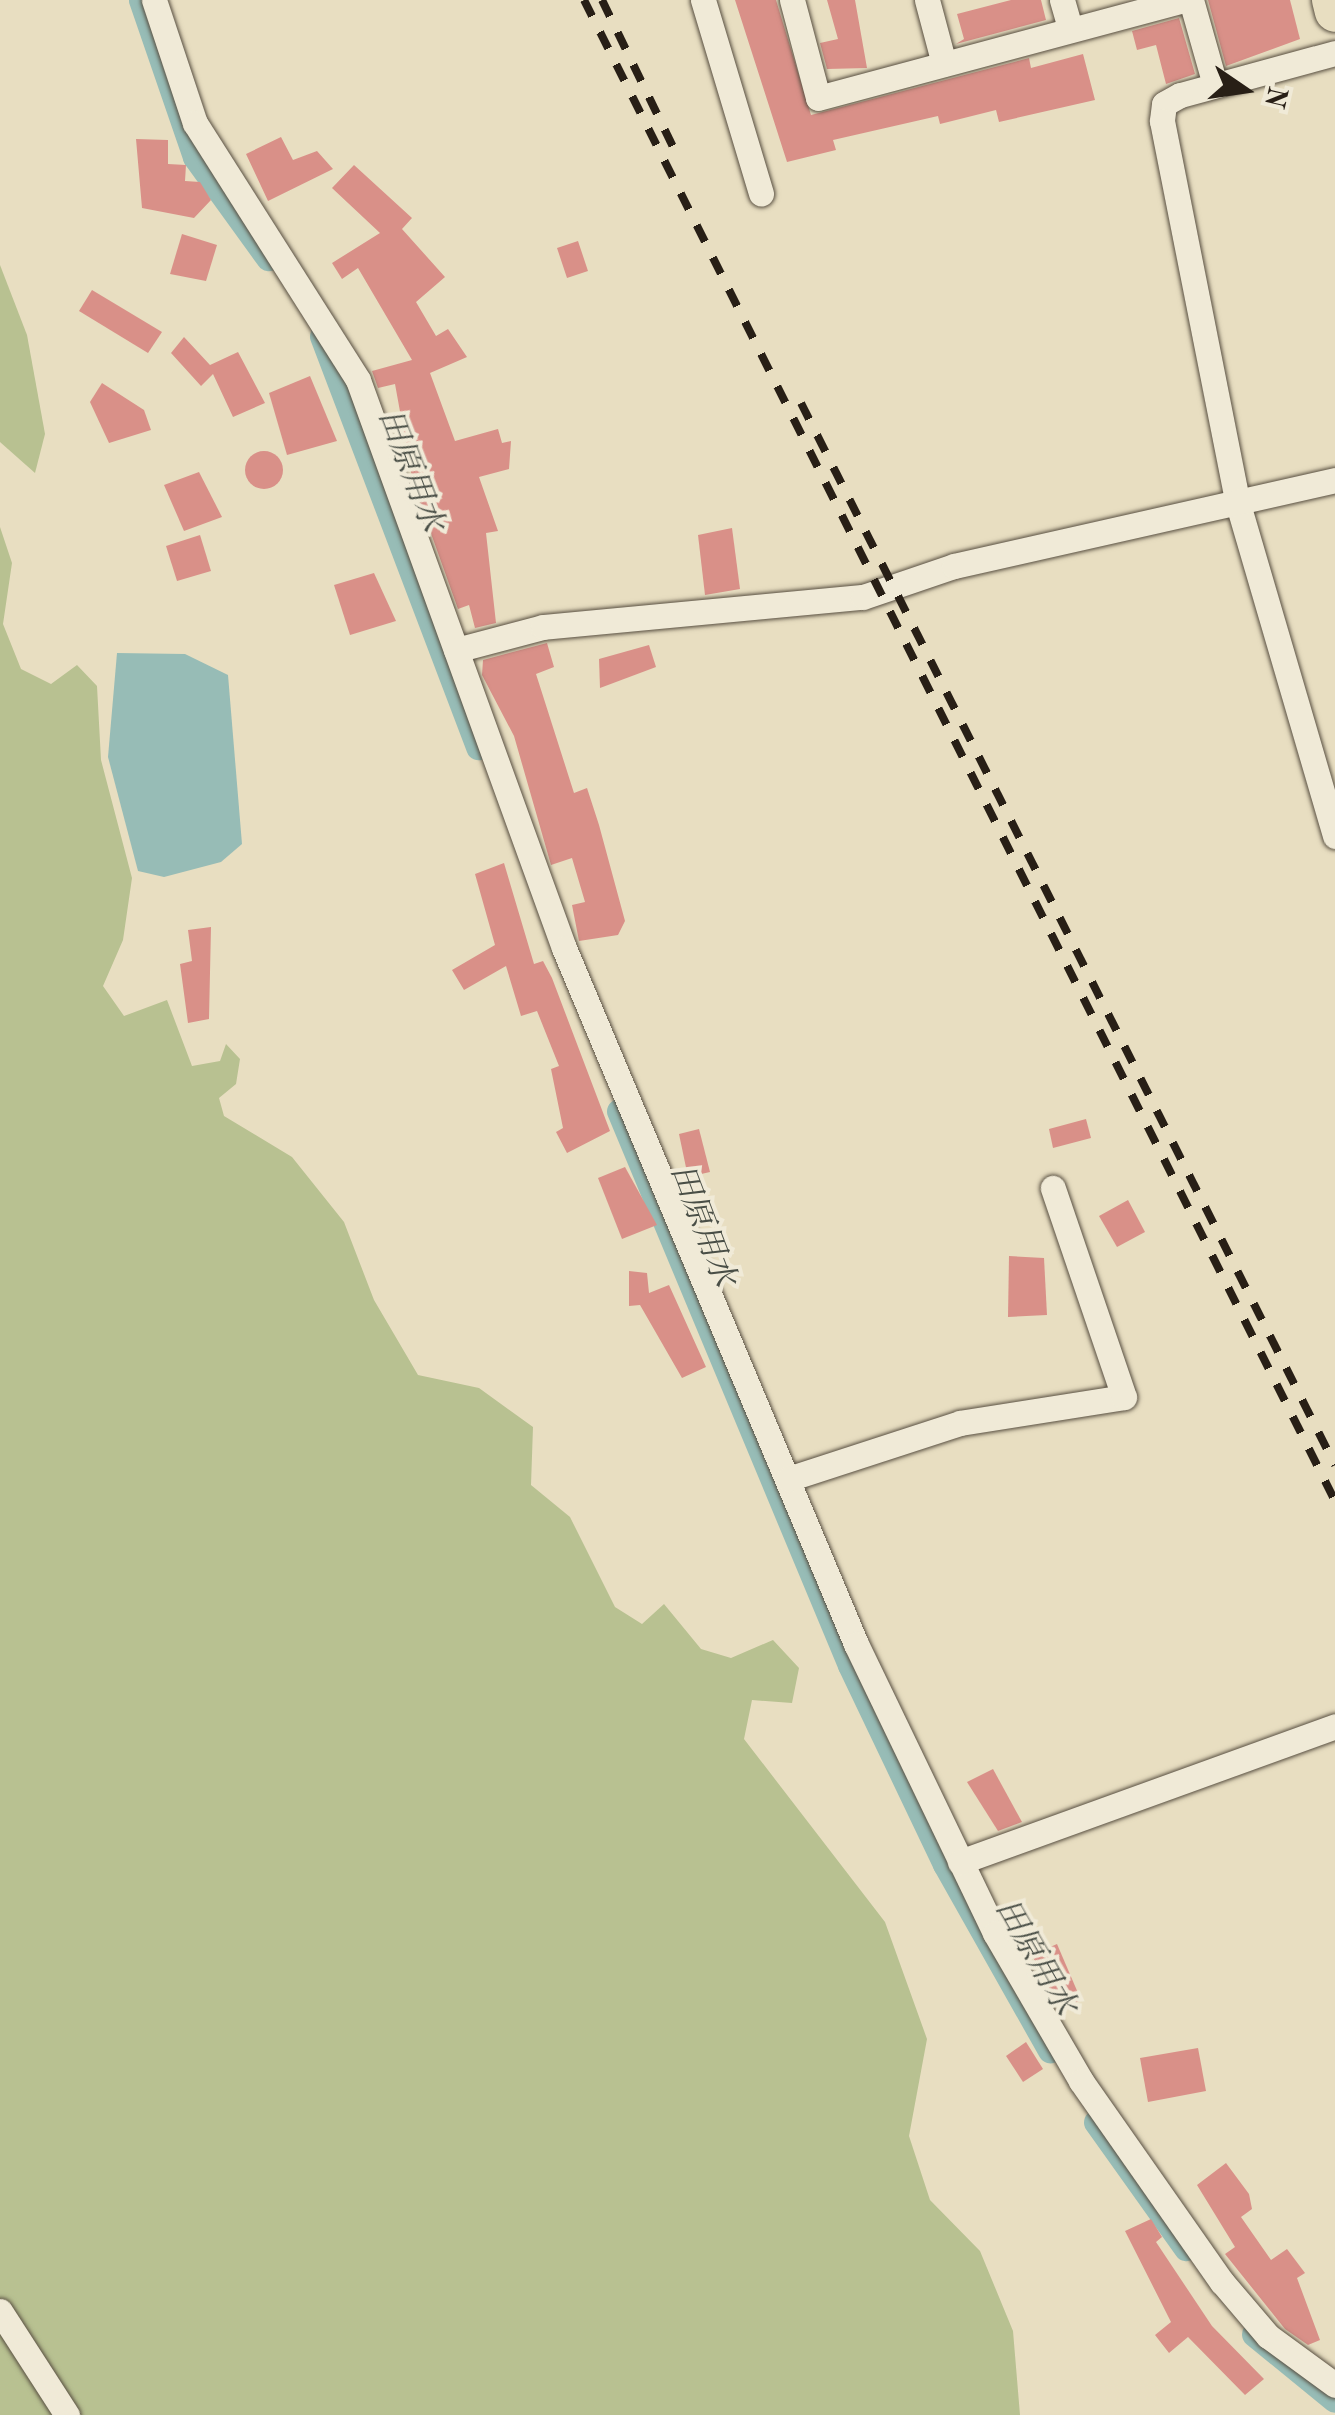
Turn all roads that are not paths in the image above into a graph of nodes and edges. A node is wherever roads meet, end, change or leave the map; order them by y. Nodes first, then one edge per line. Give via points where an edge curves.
1 (154, 0) edge
2 (703, 0) edge
3 (792, 0) edge
4 (926, 0) edge
5 (1062, 0) edge
6 (1187, 0) edge
7 (1332, 0) edge
8 (1335, 12) edge
9 (1070, 28) junction
10 (1335, 53) edge
11 (944, 64) junction
12 (1214, 86) junction
13 (761, 193) dead end
14 (1335, 480) edge
15 (1238, 504) junction
16 (456, 650) junction
17 (1335, 836) edge
18 (1053, 1188) dead end
19 (788, 1478) junction
20 (1335, 1726) edge
21 (960, 1862) junction
22 (0, 2311) edge
23 (1335, 2385) edge
24 (68, 2415) edge

1 - 16 street via 195,123 358,380
2 - 13 street
3 - 11 street via 818,98
4 - 11 street
5 - 9 street
6 - 9 street
6 - 12 street
7 - 8 main road
9 - 11 street
10 - 12 street
12 - 15 street via 1164,104 1162,122
14 - 15 street
15 - 16 street via 954,566 863,597 543,627
15 - 17 street
16 - 19 street via 564,948
18 - 19 street via 1124,1397 960,1423
19 - 21 street
20 - 21 street
21 - 23 street via 1042,2022 1163,2200 1268,2336
22 - 24 street

